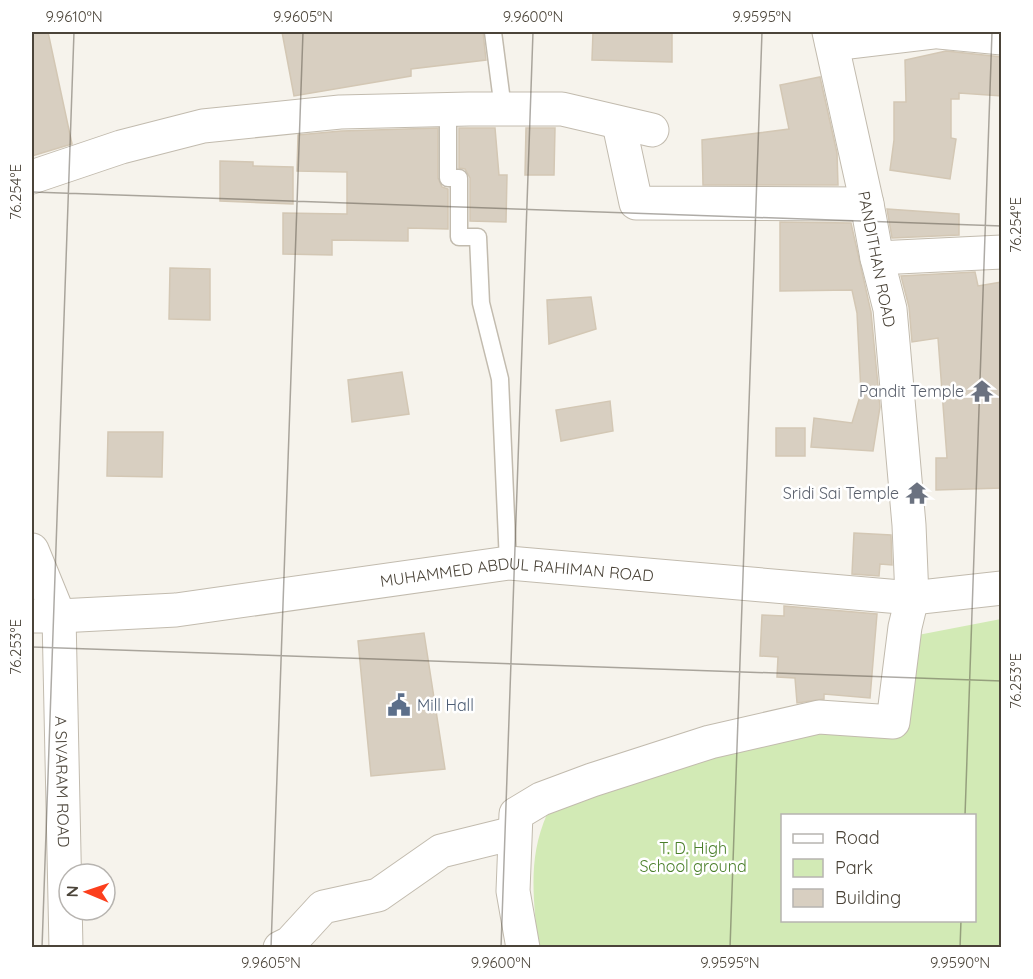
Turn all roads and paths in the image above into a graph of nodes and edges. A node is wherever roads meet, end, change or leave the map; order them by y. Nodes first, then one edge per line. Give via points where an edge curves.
1 (493, 32) edge
2 (933, 32) edge
3 (939, 32) edge
4 (831, 38) edge
5 (1002, 38) edge
6 (448, 109) junction
7 (503, 109) junction
8 (619, 124) junction
9 (651, 130) dead end
10 (32, 177) edge
11 (867, 204) junction
12 (1002, 252) edge
13 (877, 258) junction
14 (32, 550) edge
15 (508, 563) junction
16 (1002, 588) edge
17 (912, 597) junction
18 (45, 616) edge
19 (514, 833) junction
20 (66, 948) edge
21 (280, 948) edge
22 (523, 948) edge

1 - 7 lane
2 - 4 street
3 - 5 street
4 - 11 street, PANDITHAN ROAD
6 - 7 street
6 - 10 street via 340,112 203,126 122,147
6 - 15 lane via 448,178 459,178 459,237 478,237 481,303 500,379
7 - 8 street via 562,109
8 - 9 street
8 - 11 street via 636,203
11 - 13 street, PANDITHAN ROAD
12 - 13 street
13 - 17 street, PANDITHAN ROAD via 890,309
14 - 18 street
15 - 17 street, MUHAMMED ABDUL RAHIMAN ROAD
15 - 18 street, MUHAMMED ABDUL RAHIMAN ROAD via 176,610
16 - 17 street, MUHAMMED ABDUL RAHIMAN ROAD
17 - 19 street, PANDITHAN ROAD via 893,723 819,717 710,742 541,798 516,814
18 - 20 street, A SIVARAM ROAD
19 - 21 street via 441,851 378,895 323,908 290,943
19 - 22 street via 513,891

